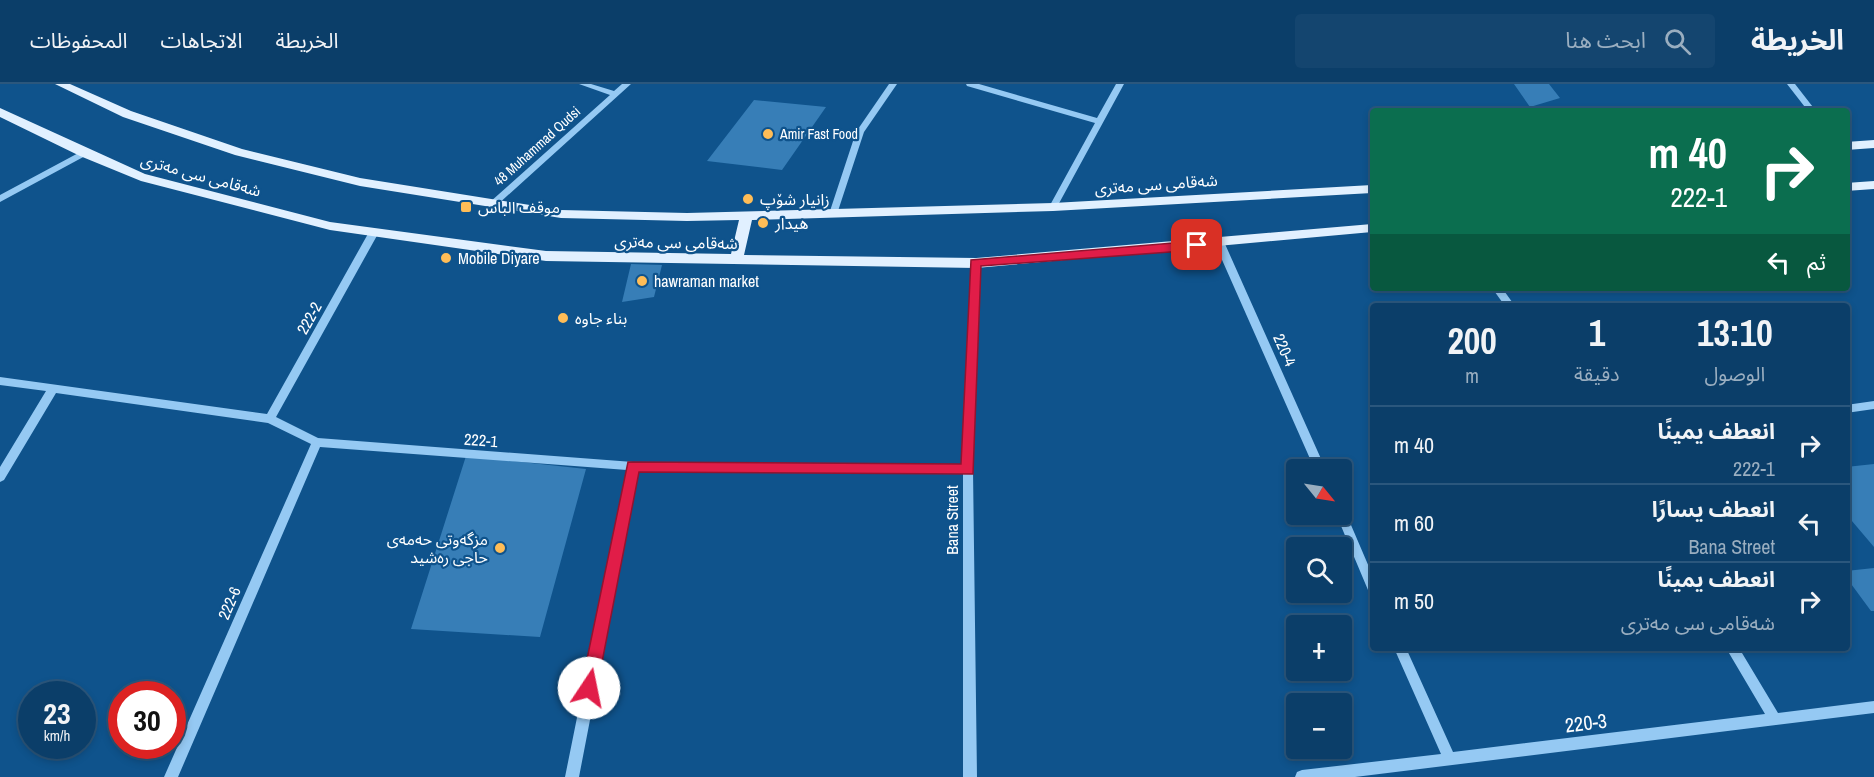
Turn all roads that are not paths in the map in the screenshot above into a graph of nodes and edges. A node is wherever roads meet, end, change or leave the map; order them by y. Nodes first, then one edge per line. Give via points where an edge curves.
1 (61, 84) edge
2 (583, 84) edge
3 (627, 84) edge
4 (893, 84) edge
5 (970, 84) edge
6 (1120, 84) edge
7 (1791, 84) edge
8 (615, 94) junction
9 (1810, 108) edge
10 (0, 112) edge
11 (1098, 121) junction
12 (1874, 144) edge
13 (1850, 146) edge
14 (84, 153) junction
15 (1874, 185) edge
16 (1850, 187) edge
17 (1370, 189) edge
18 (0, 199) edge
19 (493, 204) junction
20 (1053, 207) junction
21 (833, 213) junction
22 (746, 216) junction
23 (1370, 228) edge
24 (374, 232) junction
25 (1220, 244) junction
26 (736, 259) junction
27 (975, 263) junction
28 (0, 381) edge
29 (53, 388) junction
30 (1874, 405) edge
31 (1850, 408) edge
32 (270, 419) junction
33 (316, 442) junction
34 (1316, 459) edge
35 (633, 466) junction
36 (968, 470) junction
37 (0, 477) edge
38 (1346, 525) edge
39 (1370, 581) edge
40 (1401, 651) edge
41 (1734, 651) edge
42 (1874, 707) edge
43 (1775, 719) junction
44 (1450, 759) junction
45 (171, 777) edge
46 (572, 777) edge
47 (970, 777) edge
48 (1302, 777) edge

1 - 19 main road, شەقامی سی مەتری via 127,114 239,152 360,182
2 - 8 street
3 - 8 street, 48 Muhammad Qudsi
4 - 21 street via 860,132
5 - 11 street
6 - 11 street
7 - 9 street
8 - 19 street, 48 Muhammad Qudsi
10 - 14 main road, شەقامی سی مەتری
11 - 20 street
12 - 13 main road
14 - 18 street
14 - 24 main road, شەقامی سی مەتری via 141,177 330,226
15 - 16 main road
17 - 20 main road, شەقامی سی مەتری
19 - 22 main road, شەقامی سی مەتری via 561,214
20 - 21 main road, شەقامی سی مەتری
21 - 22 main road, شەقامی سی مەتری
22 - 26 main road
23 - 25 main road, شەقامی سی مەتری
24 - 26 main road, شەقامی سی مەتری via 546,256
24 - 32 street, 222-2
25 - 27 main road, شەقامی سی مەتری
25 - 34 street, 220-4
26 - 27 main road, شەقامی سی مەتری
27 - 36 street, Bana Street
28 - 29 street, 222-1
29 - 32 street, 222-1
29 - 37 street
30 - 31 street
32 - 33 street, 222-1
33 - 35 street, 222-1
33 - 45 street, 222-6
35 - 36 street, 222-1
35 - 46 street
36 - 47 street, Bana Street
38 - 39 street
40 - 44 street
41 - 43 street
42 - 43 street, 220-3
43 - 44 street, 220-3
44 - 48 street, 220-3

